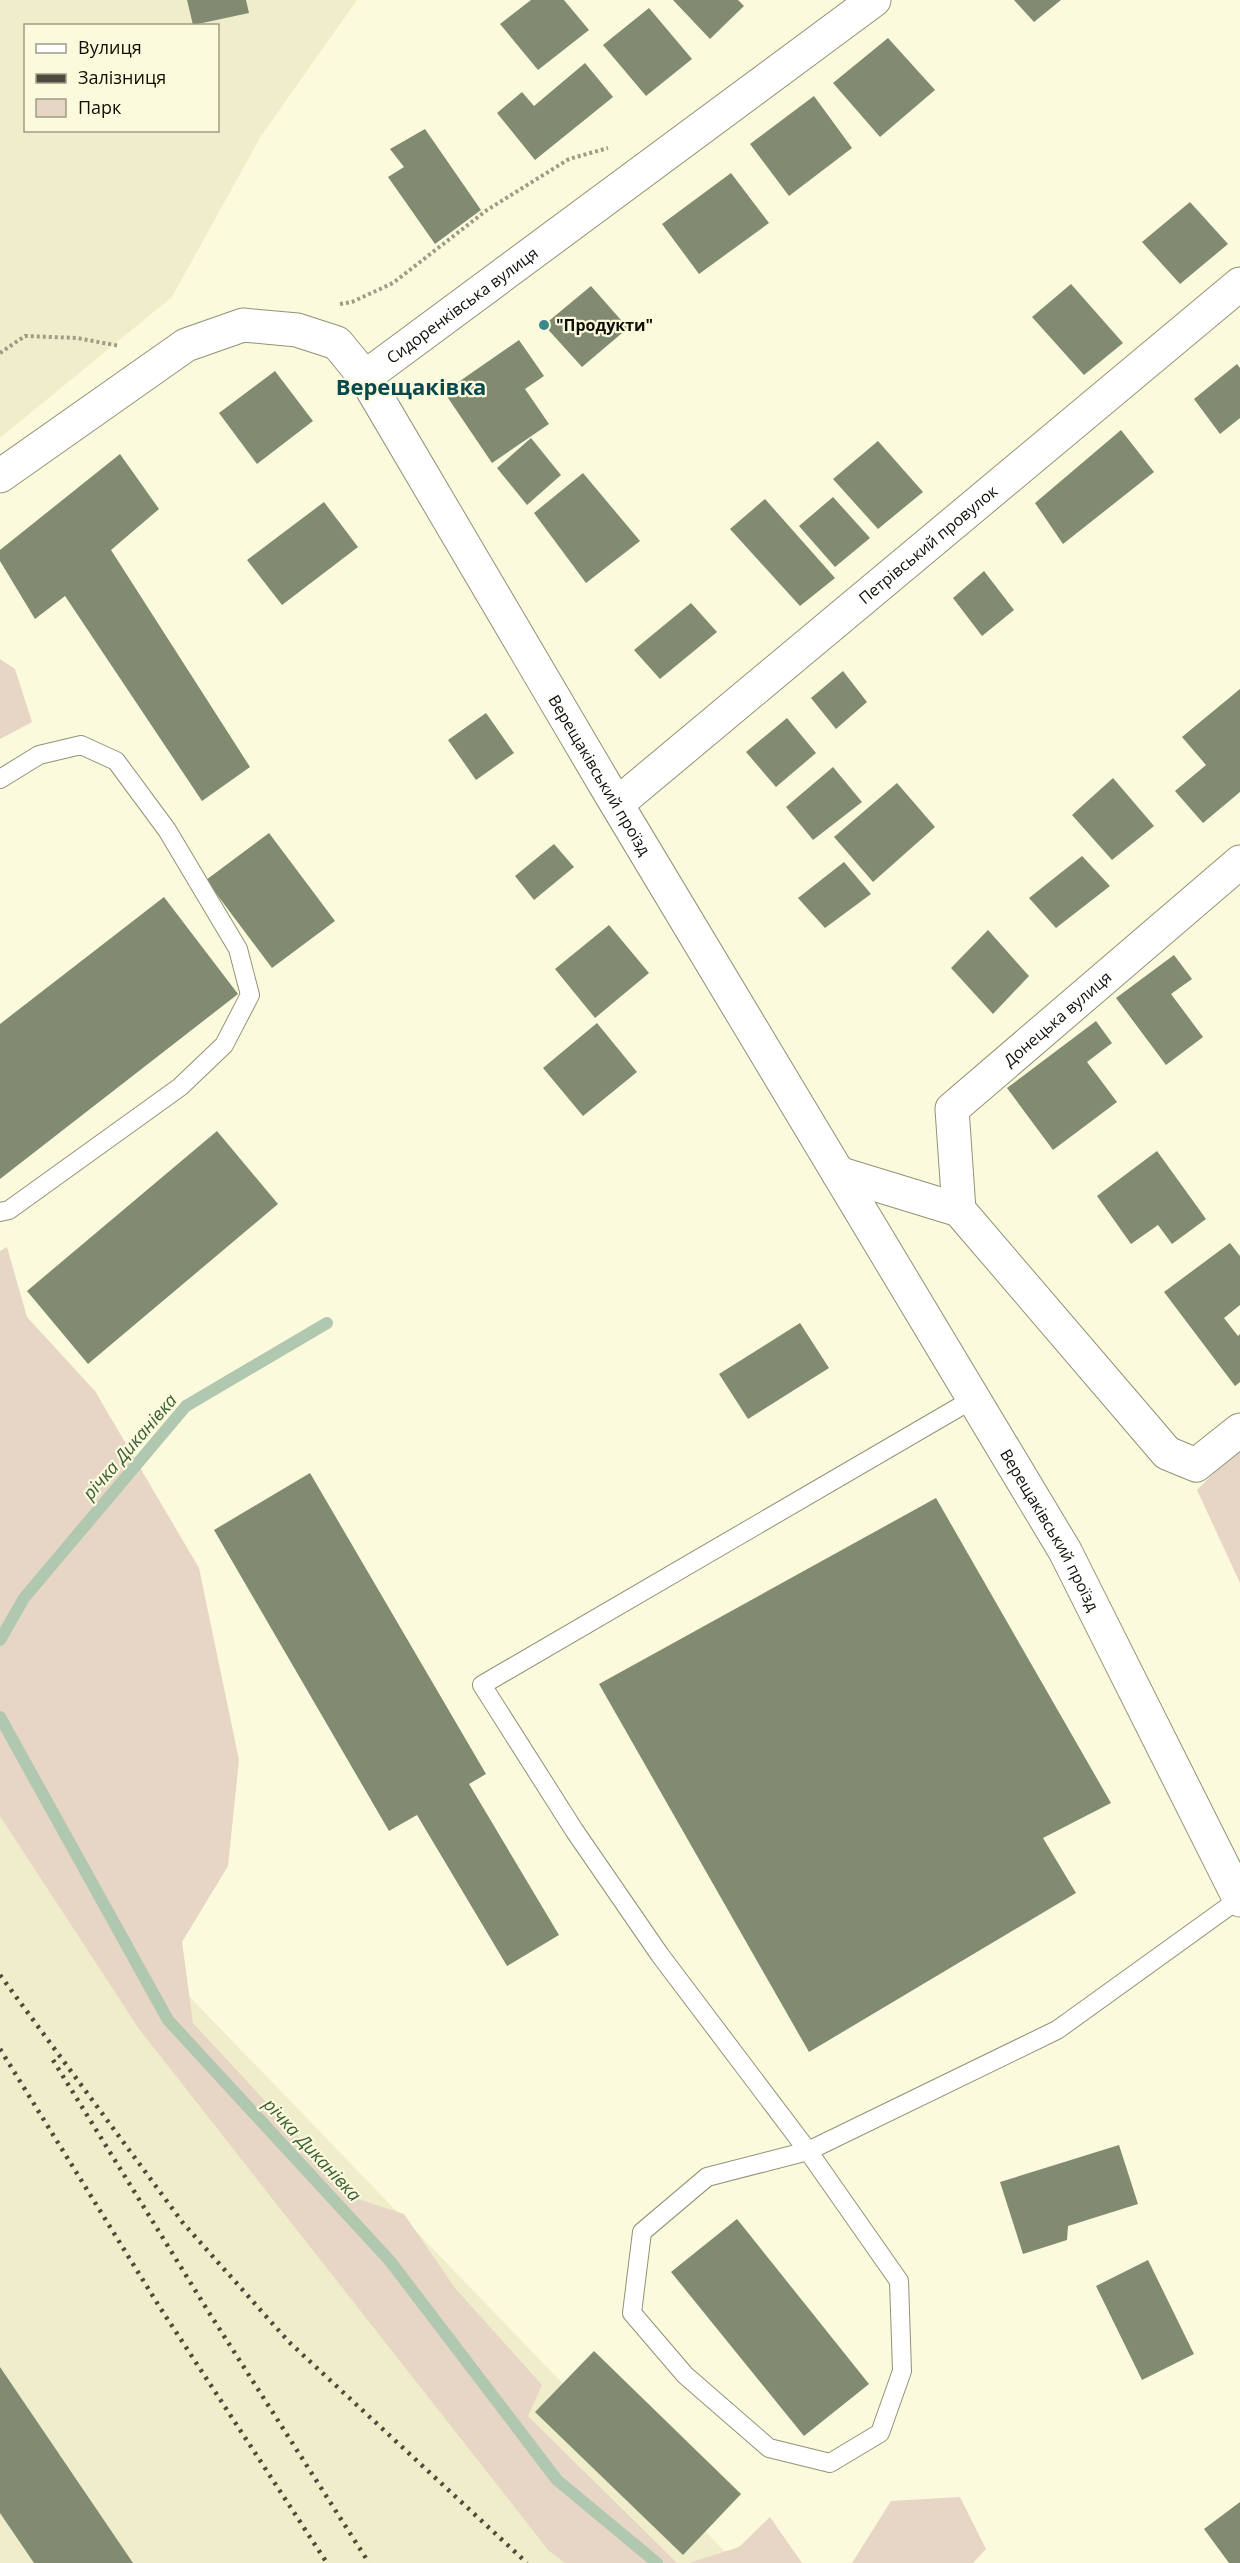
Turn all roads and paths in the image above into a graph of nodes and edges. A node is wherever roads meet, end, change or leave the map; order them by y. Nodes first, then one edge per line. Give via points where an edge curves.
1 (874, 0) edge
2 (613, 147) dead end
3 (1240, 284) edge
4 (330, 305) dead end
5 (0, 353) edge
6 (175, 353) junction
7 (365, 377) junction
8 (0, 476) edge
9 (0, 778) edge
10 (617, 804) junction
11 (1240, 862) edge
12 (838, 1173) junction
13 (959, 1210) junction
14 (0, 1212) edge
15 (973, 1399) junction
16 (1240, 1430) edge
17 (1240, 1900) edge
18 (808, 2151) junction

1 - 7 street, Сидоренківська вулиця
2 - 4 path via 569,159 487,210 393,283 352,302
3 - 10 street, Петрівський провулок
5 - 6 path via 25,336 77,338
6 - 7 street via 186,345 243,325 297,330 337,343
6 - 8 street
7 - 10 street, Верещаківський проїзд
9 - 14 lane via 39,755 81,746 116,761 167,830 238,949 250,995 224,1045 180,1087 9,1210
10 - 12 street, Верещаківський проїзд
11 - 13 street, Донецька вулиця via 952,1109
12 - 13 street
12 - 15 street, Верещаківський проїзд
13 - 16 street via 1167,1453 1196,1465
15 - 17 street, Верещаківський проїзд via 1065,1551
15 - 18 lane via 482,1685 660,1955
17 - 18 lane via 1057,2030
18 - 18 lane via 706,2177 642,2232 632,2313 685,2375 769,2448 830,2463 880,2433 902,2371 899,2281

